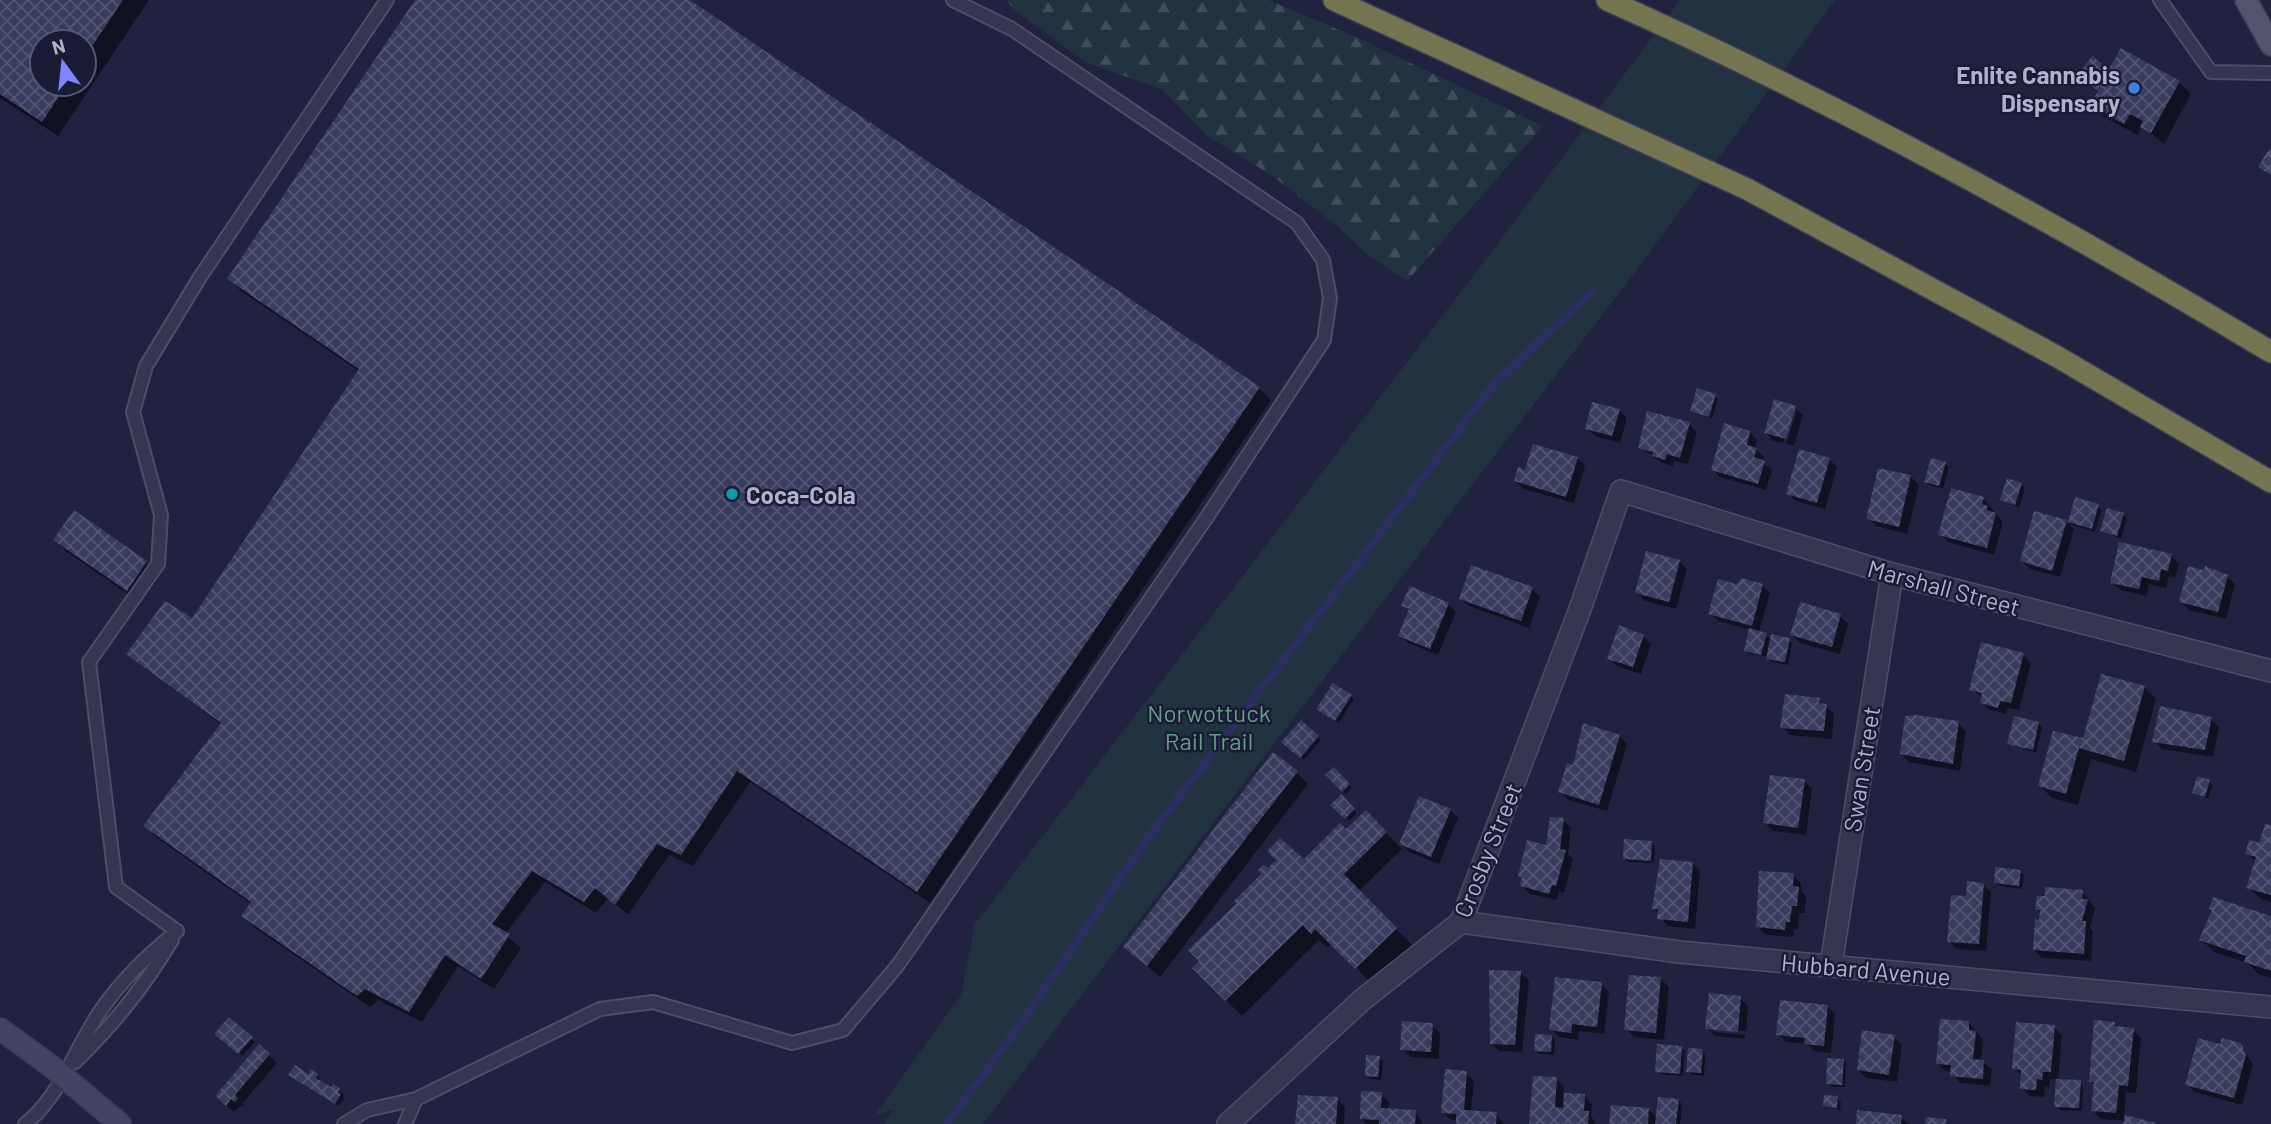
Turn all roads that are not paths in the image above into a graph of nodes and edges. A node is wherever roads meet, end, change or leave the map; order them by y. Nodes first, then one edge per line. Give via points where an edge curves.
1 (387, 0) edge
2 (953, 0) edge
3 (1334, 0) edge
4 (1607, 0) edge
5 (2160, 0) edge
6 (2248, 0) edge
7 (2271, 22) edge
8 (2271, 45) edge
9 (2271, 73) edge
10 (2271, 352) edge
11 (2271, 482) edge
12 (1621, 491) joint
13 (1892, 574) junction
14 (2271, 671) edge
15 (1461, 922) junction
16 (177, 930) junction
17 (1831, 965) junction
18 (2271, 1007) edge
19 (0, 1029) edge
20 (61, 1075) junction
21 (416, 1099) junction
22 (25, 1124) edge
23 (120, 1124) edge
24 (344, 1124) edge
25 (405, 1124) edge
26 (1228, 1124) edge

1 - 16 lane via 200,277 146,366 132,412 161,515 158,564 89,662 116,887
2 - 21 lane via 1012,29 1297,223 1324,260 1330,298 1324,340 1208,517 898,965 843,1030 792,1043 653,1002 600,1009
3 - 11 highway via 1747,189 2056,356
4 - 10 highway via 1807,96 2075,239
5 - 9 lane via 2211,72
6 - 7 main road
6 - 8 main road
12 - 13 street, Marshall Street
12 - 15 street, Crosby Street
13 - 14 street, Marshall Street
13 - 17 street, Swan Street
15 - 17 street, Hubbard Avenue via 1679,952
15 - 26 street, Crosby Street via 1362,1000
16 - 20 lane via 150,978 118,1020
16 - 20 lane via 134,967
17 - 18 street, Hubbard Avenue
19 - 20 street
20 - 22 lane via 48,1103
20 - 23 street
21 - 24 lane via 367,1110
21 - 25 lane

